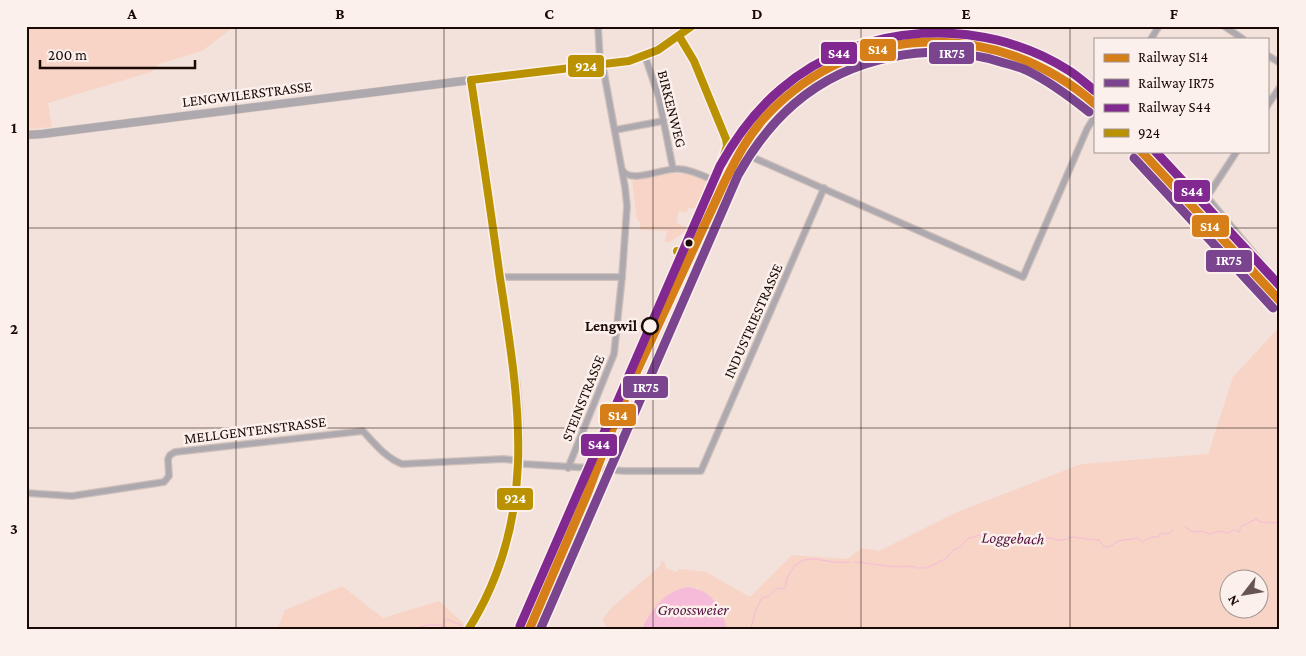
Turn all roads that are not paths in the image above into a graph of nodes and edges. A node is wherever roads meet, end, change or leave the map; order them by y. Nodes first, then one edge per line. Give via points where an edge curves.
1 (598, 26) edge
2 (1159, 26) edge
3 (1224, 26) edge
4 (690, 27) edge
5 (679, 36) junction
6 (1152, 38) edge
7 (1242, 38) edge
8 (1268, 55) edge
9 (645, 56) junction
10 (1280, 63) edge
11 (602, 64) junction
12 (471, 80) junction
13 (1280, 87) edge
14 (1268, 105) edge
15 (1094, 118) edge
16 (664, 121) junction
17 (615, 130) junction
18 (26, 135) edge
19 (728, 146) junction
20 (1236, 152) edge
21 (673, 169) junction
22 (623, 170) junction
23 (714, 181) junction
24 (824, 188) junction
25 (698, 226) dead end
26 (500, 277) junction
27 (622, 277) junction
28 (1280, 285) edge
29 (519, 462) junction
30 (568, 468) junction
31 (591, 468) dead end
32 (603, 469) dead end
33 (26, 493) edge
34 (468, 630) edge

1 - 11 street, STEINSTRASSE
2 - 6 street
3 - 7 street
4 - 5 street, LENGWILERSTRASSE
5 - 9 street, LENGWILERSTRASSE
5 - 19 street via 694,61
8 - 10 street
9 - 11 street, LENGWILERSTRASSE
9 - 16 street, BIRKENWEG
11 - 12 street, LENGWILERSTRASSE
11 - 17 street, STEINSTRASSE
12 - 18 street, LENGWILERSTRASSE
12 - 26 street
13 - 14 street
15 - 24 street via 1023,277
16 - 17 street
16 - 21 street, BIRKENWEG
17 - 22 street, STEINSTRASSE
19 - 23 street
19 - 24 street
20 - 28 street via 1208,197
21 - 22 street via 635,176 628,176
21 - 23 street via 693,172
22 - 27 street, STEINSTRASSE via 627,206
23 - 25 street
24 - 32 street, INDUSTRIESTRASSE via 701,471
26 - 27 street
26 - 29 street via 519,406
27 - 30 street, STEINSTRASSE via 613,357
29 - 30 street
29 - 33 street, MELLGENTENSTRASSE via 503,459 402,464 386,455 363,431 175,452 168,459 169,476 164,482 72,496
29 - 34 street via 516,500 502,561 487,598
30 - 31 street

